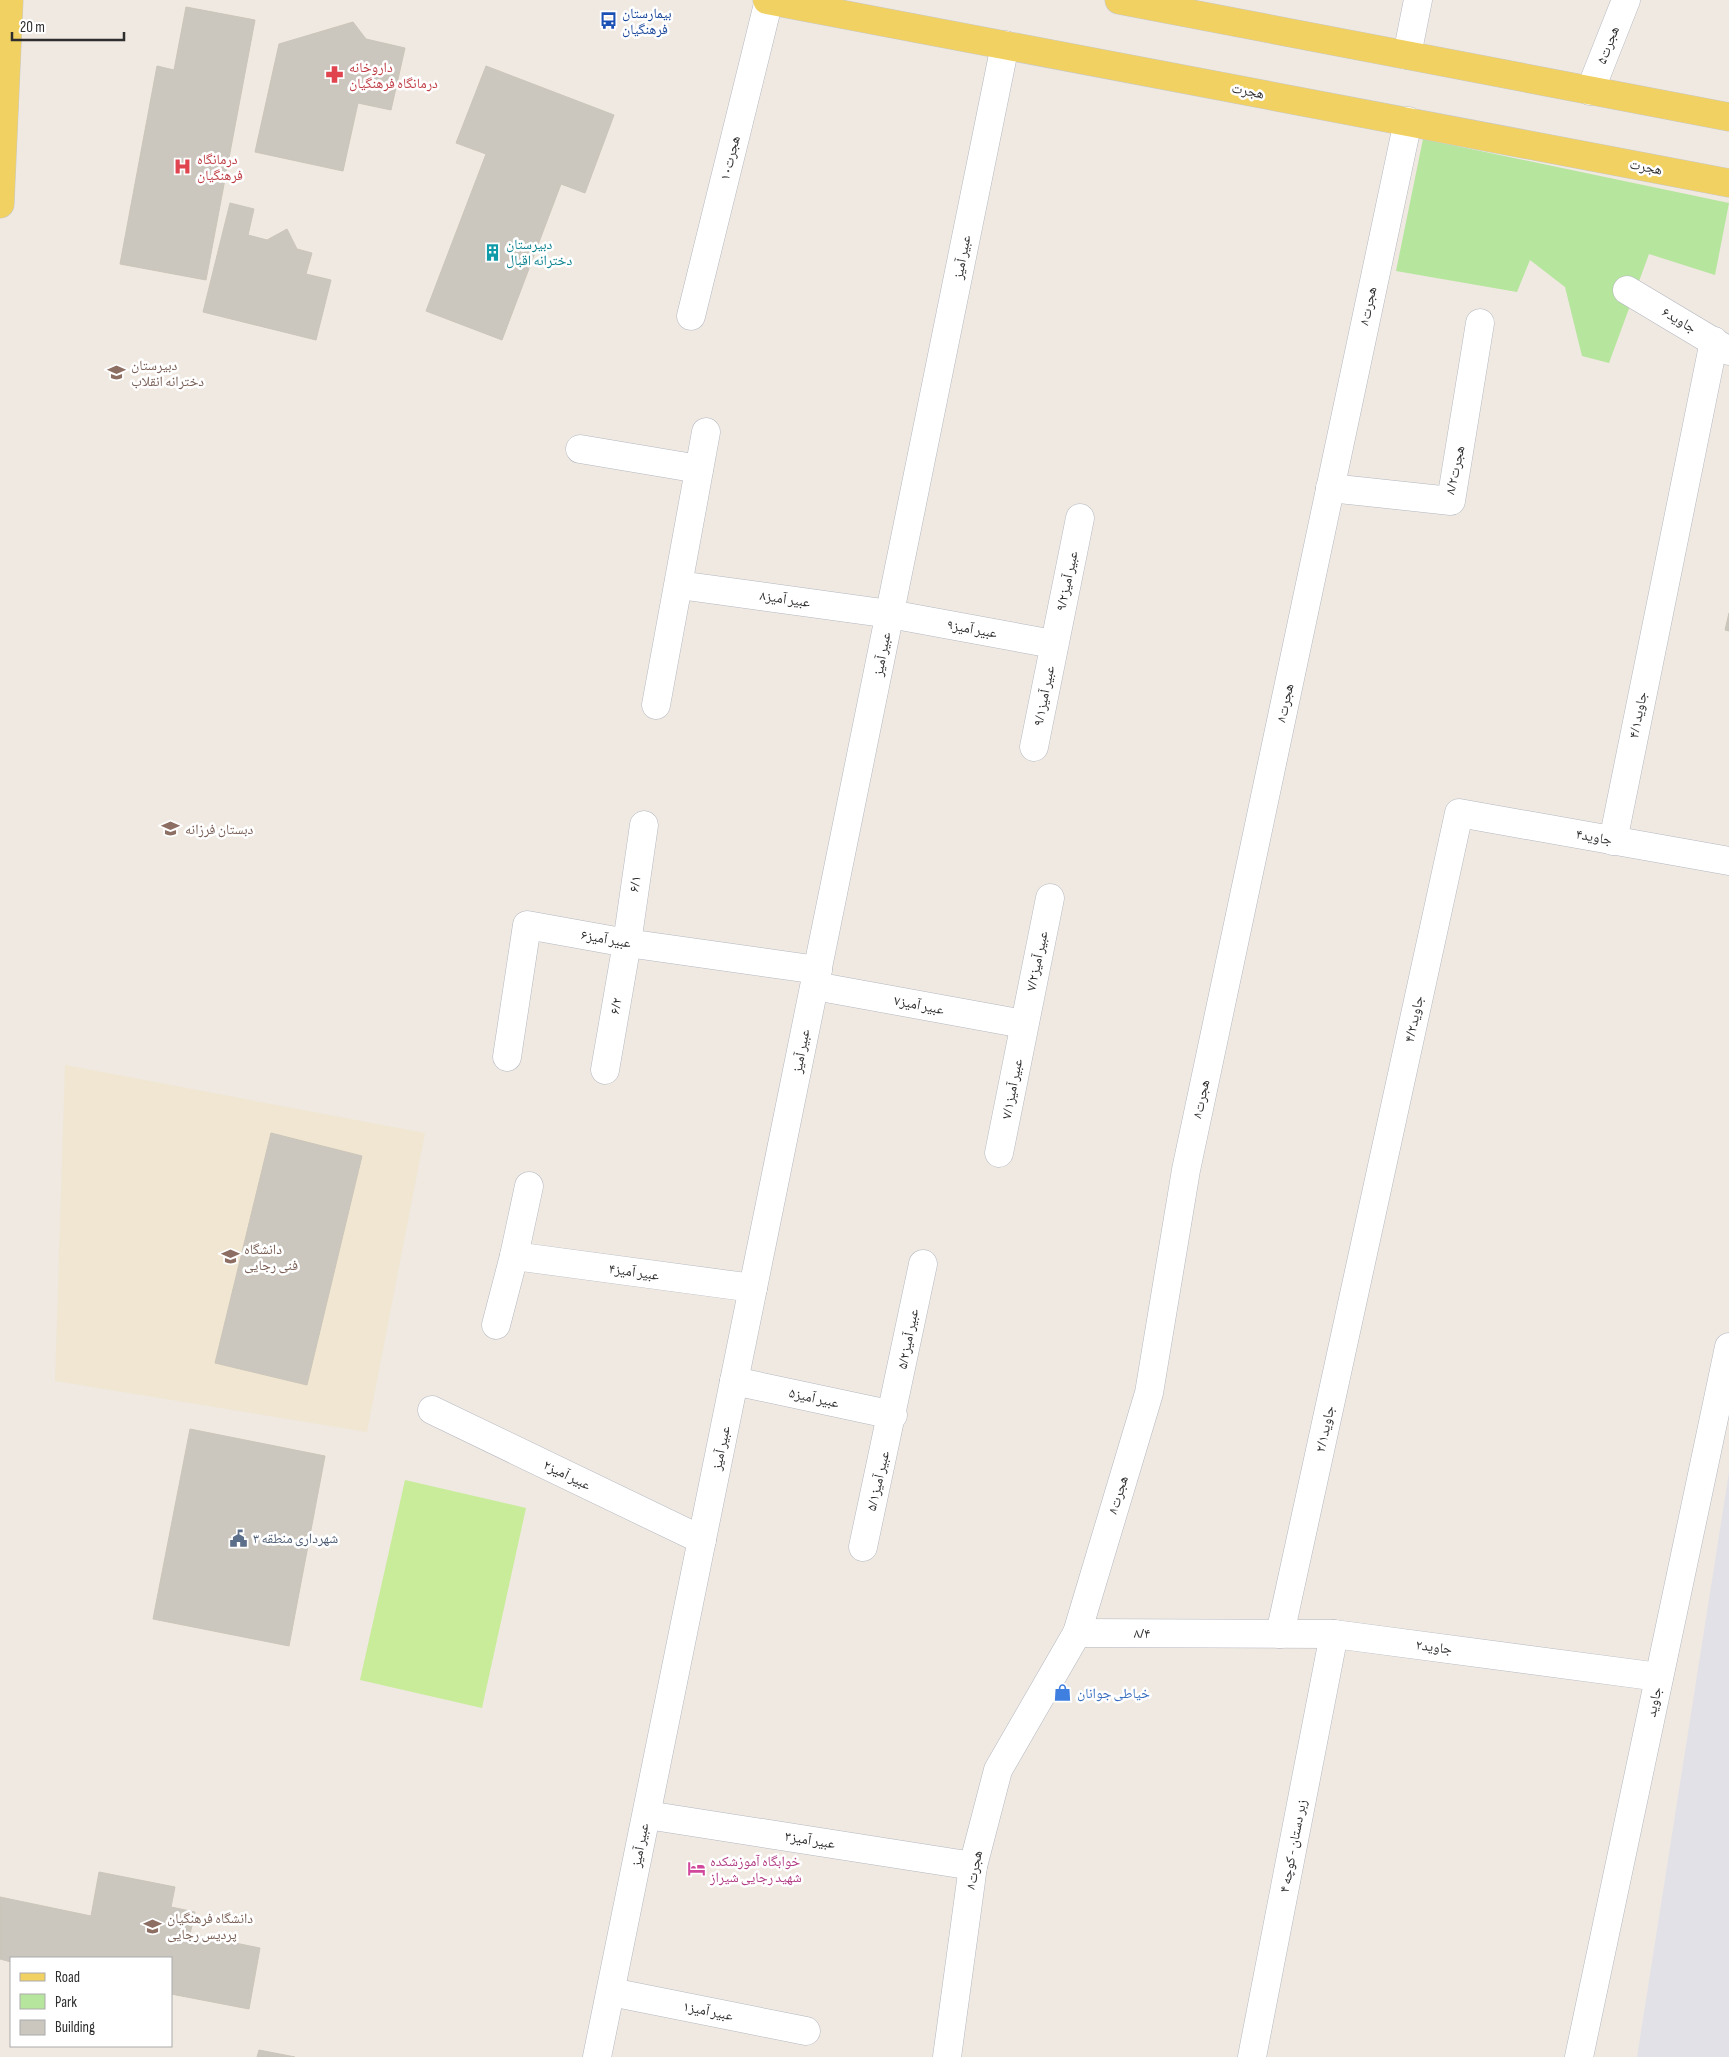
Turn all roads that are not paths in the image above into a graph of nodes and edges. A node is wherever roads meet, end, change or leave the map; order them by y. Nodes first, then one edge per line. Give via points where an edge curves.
1 (8, 0) edge
2 (768, 0) edge
3 (1119, 0) edge
4 (1418, 0) edge
5 (1626, 0) edge
6 (1005, 45) junction
7 (1407, 55) junction
8 (1590, 91) junction
9 (1729, 118) edge
10 (1408, 121) junction
11 (1729, 183) edge
12 (0, 204) edge
13 (1627, 290) dead end
14 (691, 316) dead end
15 (1480, 323) dead end
16 (1722, 346) edge
17 (706, 432) dead end
18 (580, 449) dead end
19 (700, 469) junction
20 (1330, 488) junction
21 (1080, 518) dead end
22 (680, 585) junction
23 (890, 614) junction
24 (1053, 644) junction
25 (656, 705) dead end
26 (1034, 747) dead end
27 (1459, 814) joint
28 (644, 825) dead end
29 (1613, 841) junction
30 (1729, 861) edge
31 (1050, 898) dead end
32 (627, 943) junction
33 (816, 978) junction
34 (1024, 1024) junction
35 (507, 1057) dead end
36 (605, 1070) dead end
37 (1000, 1153) dead end
38 (529, 1186) dead end
39 (1369, 1224) joint
40 (514, 1256) junction
41 (923, 1264) dead end
42 (753, 1288) junction
43 (496, 1325) dead end
44 (1729, 1347) edge
45 (734, 1381) junction
46 (432, 1410) dead end
47 (893, 1415) junction
48 (1722, 1416) edge
49 (702, 1540) junction
50 (863, 1547) dead end
51 (1077, 1633) junction
52 (1207, 1633) joint
53 (1280, 1634) junction
54 (1334, 1634) junction
55 (1659, 1677) junction
56 (647, 1815) junction
57 (973, 1866) junction
58 (610, 1992) junction
59 (806, 2031) dead end
60 (597, 2057) edge
61 (947, 2057) edge
62 (1252, 2057) edge
63 (1579, 2057) edge

1 - 12 main road
2 - 6 main road, هجرت
2 - 14 street, هجرت۱۰
3 - 7 main road
4 - 7 street
5 - 8 street, هجرت۵
6 - 10 main road, هجرت
6 - 23 street, عبیر آمیز
7 - 8 main road
8 - 9 main road
10 - 11 main road, هجرت
10 - 20 street, هجرت۸
13 - 16 street, ۶جاوید
15 - 20 street, هجرت۸/۲ via 1451,501
16 - 29 street, ۴/۱جاوید via 1664,590
17 - 19 street
18 - 19 street
19 - 22 street
20 - 51 street, هجرت۸ via 1186,1170 1149,1393
21 - 24 street, ۹/۲عبیر آمیز
22 - 23 street, ۸عبیر آمیز
22 - 25 street
23 - 24 street, عبیر آمیز۹
23 - 33 street, عبیر آمیز
24 - 26 street, ۹/۱عبیر آمیز
27 - 29 street, ۴جاوید
27 - 39 street, ۴/۲جاوید
28 - 32 street, ۶/۱
29 - 30 street, ۴جاوید
31 - 34 street, ۷/۲عبیر آمیز
32 - 33 street, ۶عبیر آمیز
32 - 35 street, ۶عبیر آمیز via 527,925
32 - 36 street, ۶/۲
33 - 34 street, ۷عبیر آمیز
33 - 42 street, عبیر آمیز
34 - 37 street, ۷/۱عبیر آمیز
38 - 40 street
39 - 53 street, ۲/۱جاوید
40 - 42 street, ۴عبیر آمیز
40 - 43 street
41 - 47 street, ۵/۲عبیر آمیز
42 - 45 street, عبیر آمیز
44 - 48 street, جاوید
45 - 47 street, ۵عبیر آمیز
45 - 49 street, عبیر آمیز
46 - 49 street, ۲عبیر آمیز
47 - 50 street, ۵/۱عبیر آمیز
48 - 55 street, جاوید
49 - 56 street, عبیر آمیز
51 - 52 street, ۸/۴
51 - 57 street, هجرت۸ via 998,1770
52 - 53 street, ۲جاوید
53 - 54 street, ۲جاوید
54 - 55 street, ۲جاوید
54 - 62 street, زبر دستان - کوچه ۴
55 - 63 street, جاوید
56 - 57 street, ۳عبیر آمیز
56 - 58 street, عبیر آمیز
57 - 61 street, هجرت۸
58 - 59 street, ۱عبیر آمیز
58 - 60 street, عبیر آمیز

